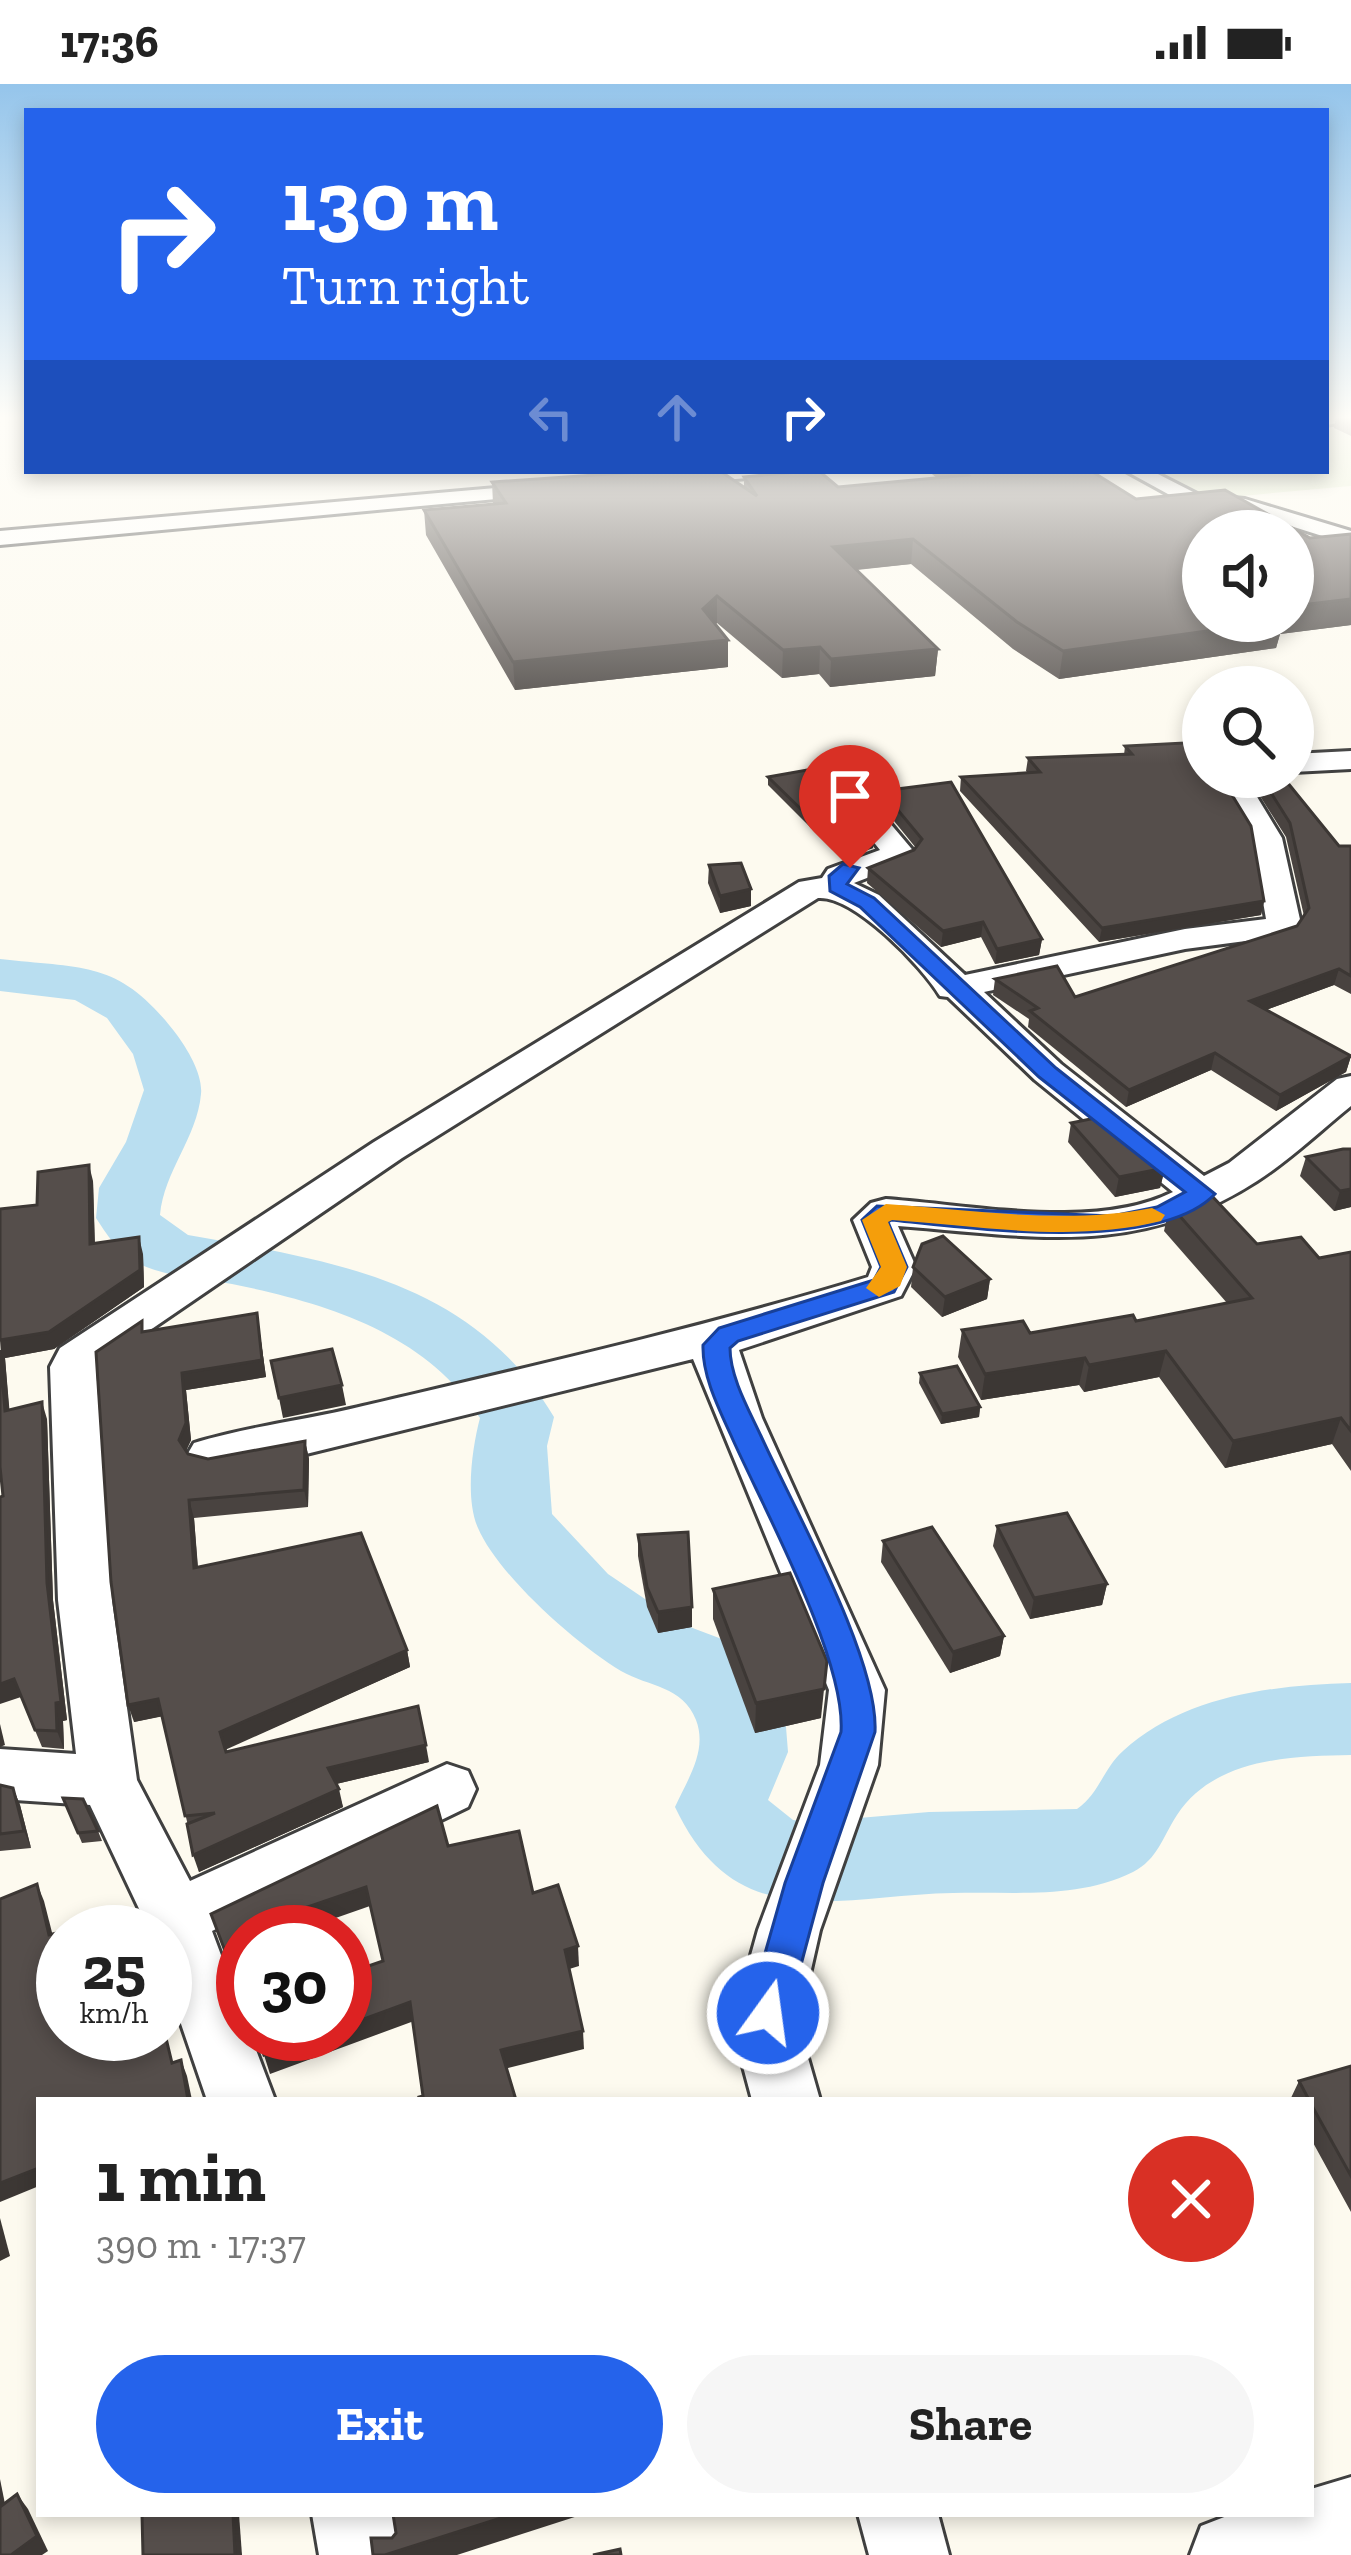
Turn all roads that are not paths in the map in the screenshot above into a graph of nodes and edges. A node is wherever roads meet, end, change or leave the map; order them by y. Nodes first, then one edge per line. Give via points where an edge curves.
1 (53, 533) edge
2 (0, 538) edge
3 (1351, 760) edge
4 (1314, 762) edge
5 (846, 789) dead end
6 (1243, 798) edge
7 (837, 887) junction
8 (953, 988) junction
9 (1351, 1087) edge
10 (1202, 1194) junction
11 (728, 1335) junction
12 (211, 1455) edge
13 (0, 1774) edge
14 (108, 1781) junction
15 (447, 1789) dead end
16 (170, 1905) edge
17 (192, 1910) edge
18 (192, 1963) edge
19 (240, 2097) edge
20 (785, 2097) edge
21 (353, 2517) edge
22 (899, 2517) edge
23 (1351, 2517) edge
24 (359, 2555) edge
25 (909, 2555) edge
26 (1230, 2555) edge

1 - 2 street
3 - 4 street
5 - 7 street via 900,854 850,868
6 - 8 street via 1262,830 1280,928 1185,939
7 - 8 street via 867,902
7 - 14 street via 810,889 219,1262 74,1363 86,1600
8 - 10 street
9 - 10 street via 1243,1172
10 - 11 street via 1164,1213 1112,1224 1002,1223 895,1210 874,1220 894,1267 885,1286
11 - 12 street
11 - 20 street via 716,1345 716,1361 857,1690 858,1732 768,2013
13 - 14 street
14 - 16 street
15 - 17 street
18 - 19 street
21 - 24 street
22 - 25 street
23 - 26 street

